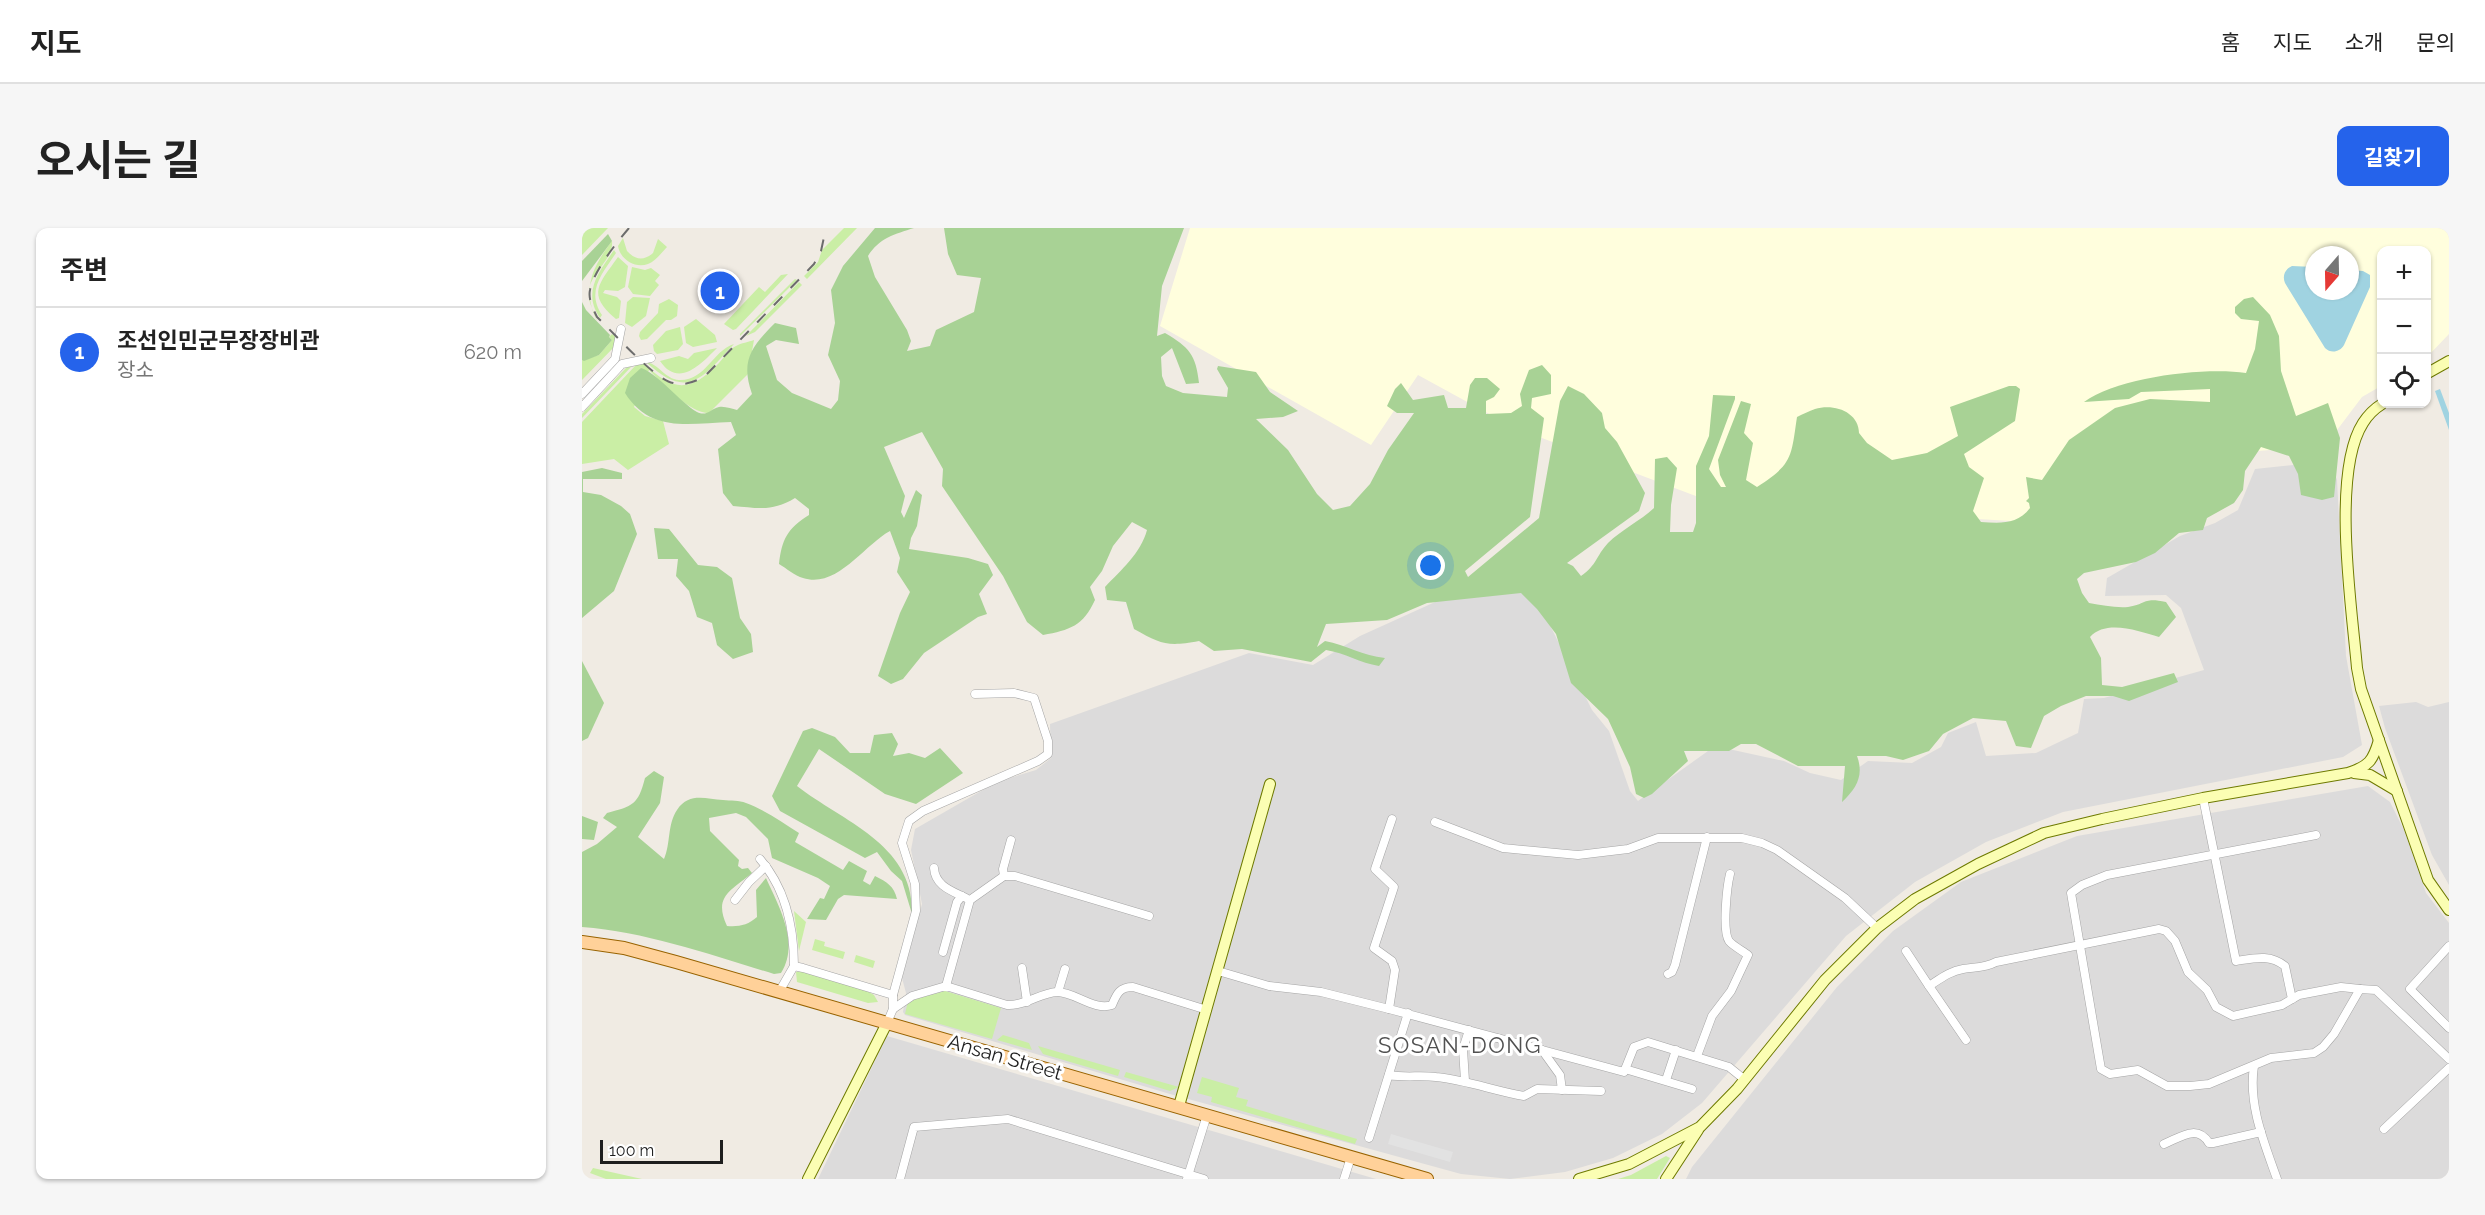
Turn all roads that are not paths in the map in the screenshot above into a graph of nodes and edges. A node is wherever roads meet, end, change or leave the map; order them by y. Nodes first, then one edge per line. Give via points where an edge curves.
1 (621, 329) dead end
2 (651, 358) dead end
3 (2449, 361) edge
4 (619, 362) junction
5 (2431, 372) edge
6 (582, 394) edge
7 (582, 407) edge
8 (2377, 408) edge
9 (975, 694) dead end
10 (2379, 740) junction
11 (2348, 772) junction
12 (1270, 784) dead end
13 (2397, 791) junction
14 (2203, 798) junction
15 (1392, 819) dead end
16 (1435, 822) dead end
17 (2316, 835) dead end
18 (1707, 837) junction
19 (1011, 840) dead end
20 (2215, 855) junction
21 (760, 859) dead end
22 (766, 866) junction
23 (934, 868) dead end
24 (1730, 874) dead end
25 (1004, 876) junction
26 (966, 898) junction
27 (735, 900) dead end
28 (2449, 910) edge
29 (1149, 915) dead end
30 (1877, 928) junction
31 (582, 942) edge
32 (2080, 945) junction
33 (2449, 946) edge
34 (1905, 951) dead end
35 (943, 952) dead end
36 (794, 966) junction
37 (1022, 968) dead end
38 (1065, 969) dead end
39 (1218, 971) junction
40 (1668, 974) dead end
41 (946, 986) junction
42 (1929, 986) junction
43 (2360, 989) junction
44 (779, 992) junction
45 (1059, 992) junction
46 (893, 995) junction
47 (2292, 999) junction
48 (1027, 1002) junction
49 (893, 1009) junction
50 (1389, 1009) junction
51 (1207, 1010) junction
52 (1408, 1013) junction
53 (887, 1023) junction
54 (2449, 1028) edge
55 (1469, 1030) junction
56 (1966, 1040) dead end
57 (1542, 1050) junction
58 (1676, 1050) junction
59 (1696, 1056) junction
60 (2449, 1059) edge
61 (2254, 1066) junction
62 (2449, 1068) edge
63 (1625, 1069) junction
64 (1389, 1075) junction
65 (1666, 1080) junction
66 (1744, 1080) junction
67 (1465, 1081) junction
68 (1692, 1089) dead end
69 (1562, 1090) junction
70 (1601, 1091) dead end
71 (1179, 1106) junction
72 (1208, 1114) junction
73 (1700, 1127) junction
74 (2384, 1129) dead end
75 (2261, 1132) junction
76 (1369, 1138) dead end
77 (2164, 1144) dead end
78 (1351, 1157) junction
79 (1188, 1177) edge
80 (808, 1179) edge
81 (900, 1179) edge
82 (1204, 1179) edge
83 (1344, 1179) edge
84 (1427, 1179) edge
85 (1579, 1179) edge
86 (1666, 1179) edge
87 (2277, 1179) edge

1 - 4 street
2 - 4 street
3 - 5 main road
4 - 6 street
4 - 7 street
8 - 10 main road via 2367,417 2356,437 2345,529 2357,668
9 - 46 street via 1014,693 1034,699 1048,741 1048,754 909,821 902,843 915,884 916,911
10 - 11 main road via 2370,762
10 - 13 main road
11 - 13 main road via 2370,775
11 - 14 main road
12 - 39 main road
13 - 28 main road via 2428,880
14 - 20 street
14 - 30 main road via 2044,833 1915,899
15 - 50 street via 1375,869 1394,887 1374,948 1392,962 1395,970
16 - 18 street via 1503,848 1578,855 1628,849 1658,838
17 - 20 street
18 - 30 street via 1742,838 1777,850 1845,898
18 - 40 street via 1675,965
19 - 25 street
20 - 32 street via 2107,874 2082,885 2071,893
20 - 47 street via 2236,961 2276,959 2285,966
21 - 22 street
22 - 27 street
22 - 36 street via 781,891 793,931
23 - 26 street via 935,877 943,886
24 - 59 street via 1727,938 1748,955 1731,991 1712,1016
25 - 26 street
25 - 29 street
26 - 35 street via 957,902
26 - 41 street
30 - 66 main road via 1825,980
31 - 44 main road, Ansan Street via 650,954
32 - 42 street via 1961,969
32 - 47 street via 2159,929 2175,941 2188,972 2222,1011 2233,1016
32 - 61 street via 2104,1072 2138,1070 2178,1087 2209,1084
33 - 54 street via 2410,989
34 - 42 street
36 - 44 street
36 - 46 street
37 - 48 street
38 - 45 street
39 - 50 street via 1269,986 1321,992
39 - 51 main road
41 - 48 street via 1007,1005
41 - 49 street via 912,996
42 - 56 street
43 - 47 street via 2341,987
43 - 60 street via 2376,990
43 - 61 street via 2323,1047 2314,1053 2271,1058
44 - 53 main road, Ansan Street
45 - 48 street
45 - 51 street via 1108,1006 1122,989 1140,987
46 - 49 street
49 - 53 street
50 - 52 street
51 - 71 main road
52 - 55 street
52 - 64 street
53 - 71 main road, Ansan Street
53 - 80 main road
55 - 57 street
55 - 67 street via 1463,1049
57 - 63 street via 1624,1072
57 - 69 street via 1560,1075
58 - 59 street
58 - 63 street via 1647,1042 1634,1047
58 - 65 street
59 - 66 street via 1729,1067
61 - 75 street via 2253,1102
62 - 74 street
63 - 65 street
64 - 67 street
64 - 76 street
65 - 68 street
66 - 73 main road
67 - 69 street via 1524,1096 1537,1089
69 - 70 street
71 - 72 main road, Ansan Street
72 - 78 main road, Ansan Street
72 - 79 street
73 - 85 main road via 1629,1164
73 - 86 main road
75 - 77 street via 2213,1143 2199,1132 2191,1132
75 - 87 street
78 - 83 street
78 - 84 main road, Ansan Street
79 - 81 street via 1008,1119 914,1127
79 - 82 street

